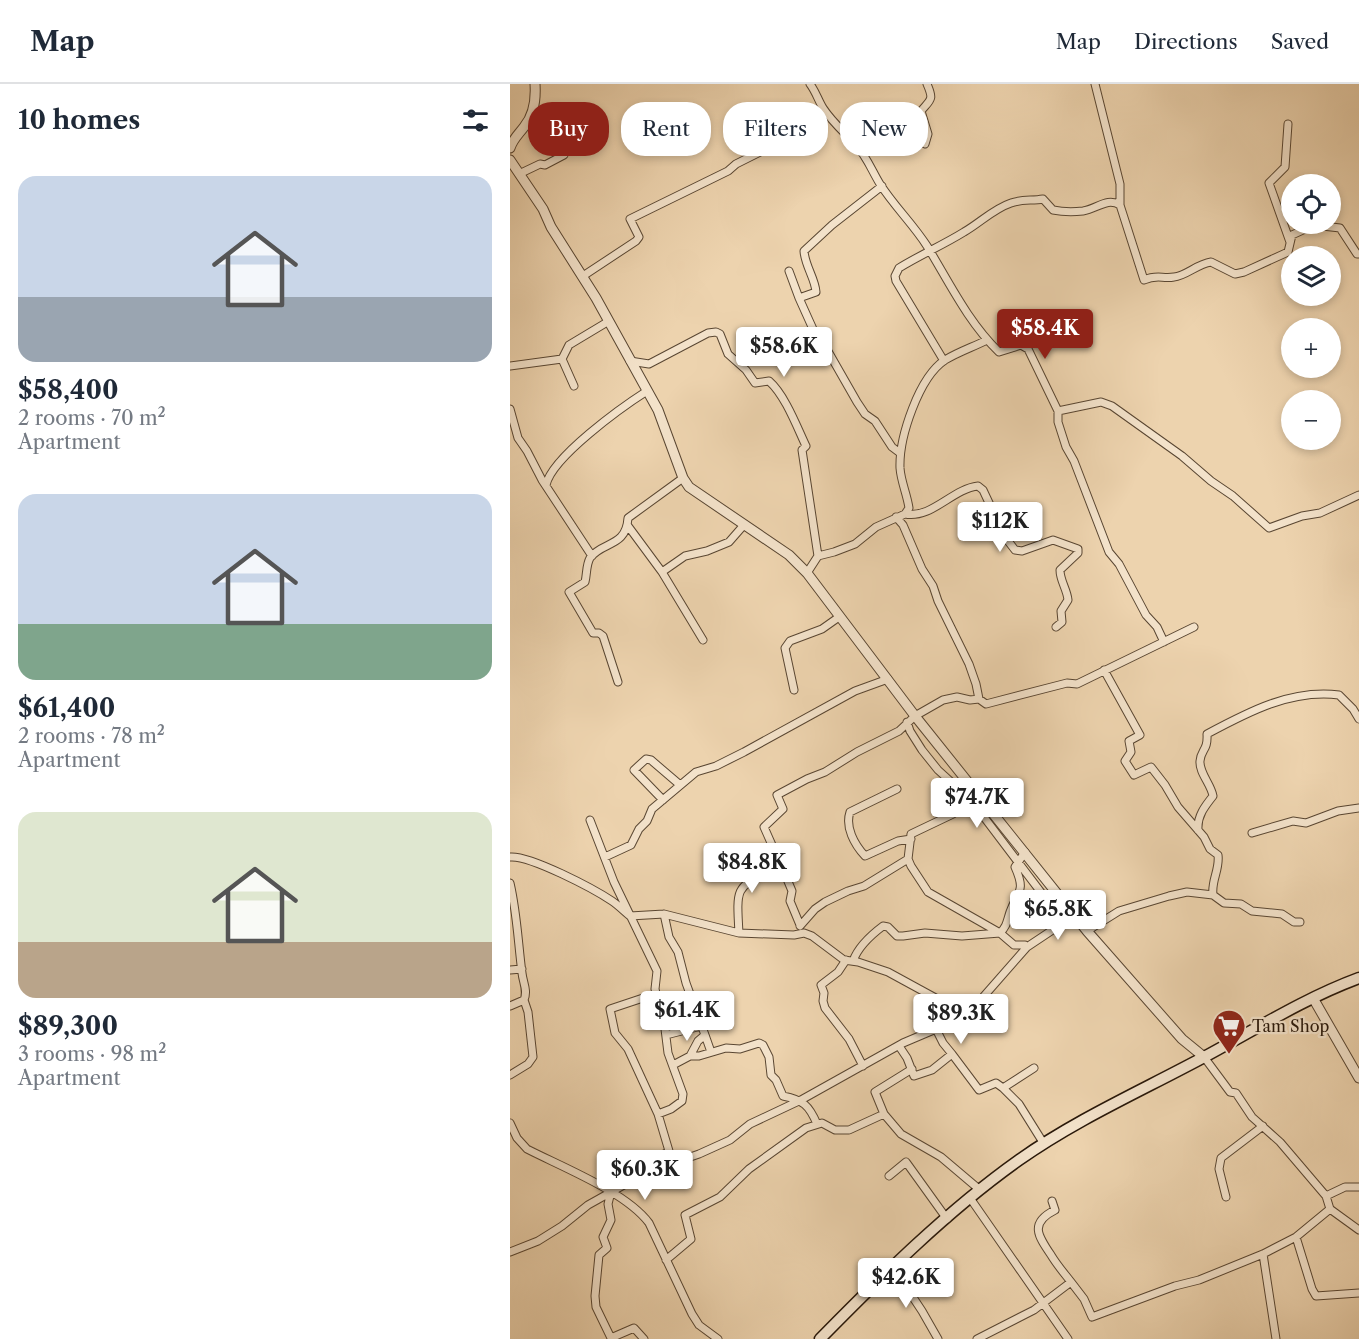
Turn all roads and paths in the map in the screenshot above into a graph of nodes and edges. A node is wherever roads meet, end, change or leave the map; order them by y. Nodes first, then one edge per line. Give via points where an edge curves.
1 (535, 84) edge
2 (810, 84) edge
3 (927, 84) edge
4 (1095, 84) edge
5 (820, 102) edge
6 (928, 103) edge
7 (828, 115) edge
8 (1288, 124) dead end
9 (510, 148) edge
10 (562, 156) edge
11 (752, 156) edge
12 (510, 160) edge
13 (519, 174) junction
14 (882, 186) junction
15 (1120, 205) junction
16 (1290, 242) junction
17 (1290, 246) edge
18 (930, 252) junction
19 (1359, 254) edge
20 (1281, 258) edge
21 (789, 271) dead end
22 (583, 276) junction
23 (799, 298) junction
24 (609, 321) junction
25 (987, 340) junction
26 (562, 359) junction
27 (630, 361) junction
28 (944, 361) junction
29 (510, 366) edge
30 (574, 386) dead end
31 (647, 391) junction
32 (510, 409) edge
33 (1058, 411) junction
34 (900, 453) junction
35 (683, 478) junction
36 (546, 486) junction
37 (1359, 495) edge
38 (905, 514) junction
39 (896, 517) junction
40 (628, 526) junction
41 (743, 526) junction
42 (592, 555) junction
43 (818, 556) junction
44 (662, 572) junction
45 (807, 573) junction
46 (839, 617) junction
47 (1056, 627) dead end
48 (1194, 627) dead end
49 (703, 640) dead end
50 (1164, 642) junction
51 (1104, 670) junction
52 (888, 679) junction
53 (618, 682) dead end
54 (794, 690) dead end
55 (979, 699) junction
56 (911, 719) junction
57 (1359, 719) edge
58 (679, 784) junction
59 (897, 789) dead end
60 (975, 797) junction
61 (663, 800) junction
62 (1359, 808) edge
63 (590, 820) dead end
64 (1198, 830) junction
65 (1251, 832) dead end
66 (910, 839) junction
67 (1025, 852) junction
68 (510, 857) edge
69 (605, 857) junction
70 (908, 859) junction
71 (1018, 862) junction
72 (780, 865) junction
73 (510, 883) edge
74 (1213, 895) junction
75 (1073, 912) junction
76 (664, 914) junction
77 (630, 916) junction
78 (1300, 922) dead end
79 (800, 924) junction
80 (1087, 931) junction
81 (739, 933) junction
82 (798, 933) junction
83 (1000, 933) junction
84 (1028, 947) junction
85 (850, 961) junction
86 (522, 969) junction
87 (510, 970) edge
88 (1359, 978) edge
89 (1312, 998) junction
90 (658, 999) junction
91 (524, 1000) junction
92 (510, 1006) edge
93 (965, 1014) junction
94 (701, 1026) junction
95 (936, 1029) junction
96 (666, 1035) junction
97 (705, 1035) junction
98 (899, 1046) junction
99 (711, 1052) junction
100 (952, 1054) junction
101 (690, 1056) junction
102 (1204, 1057) junction
103 (673, 1065) junction
104 (863, 1066) junction
105 (1034, 1068) dead end
106 (912, 1069) junction
107 (510, 1076) edge
108 (1359, 1078) edge
109 (1002, 1088) junction
110 (801, 1100) junction
111 (657, 1114) junction
112 (884, 1114) junction
113 (510, 1123) edge
114 (817, 1124) junction
115 (1263, 1126) junction
116 (1044, 1144) junction
117 (669, 1151) junction
118 (680, 1161) junction
119 (647, 1172) junction
120 (889, 1176) dead end
121 (1359, 1186) edge
122 (980, 1190) junction
123 (611, 1192) junction
124 (1326, 1196) junction
125 (1226, 1197) dead end
126 (970, 1198) junction
127 (1052, 1201) dead end
128 (1330, 1209) junction
129 (947, 1219) junction
130 (1359, 1230) edge
131 (1296, 1237) junction
132 (510, 1252) edge
133 (1263, 1254) junction
134 (666, 1260) junction
135 (893, 1267) junction
136 (1071, 1282) junction
137 (1359, 1293) edge
138 (1043, 1303) junction
139 (644, 1339) edge
140 (718, 1339) edge
141 (820, 1339) edge
142 (938, 1339) edge
143 (977, 1339) edge
144 (1068, 1339) edge
145 (1276, 1339) edge

1 - 9 street via 532,113
2 - 5 street
3 - 6 street via 932,97
4 - 15 street via 1120,184
7 - 14 street via 857,146
8 - 16 street via 1285,167 1269,183
10 - 13 street
11 - 22 street via 630,219 638,231 636,242
12 - 13 street
13 - 22 street
14 - 18 street
14 - 23 street via 804,251 816,292
15 - 18 street via 1114,201 1085,211 1061,211 1053,210 1043,198 1021,200 981,219
15 - 20 street via 1144,280 1174,278 1211,262 1235,274
16 - 17 street
16 - 19 street via 1292,235 1314,225 1340,228
18 - 25 street
18 - 28 street via 899,268 895,276
21 - 23 street
22 - 24 street
23 - 34 street via 817,338 857,402
24 - 26 street via 569,345
24 - 27 street
25 - 28 street
25 - 33 street via 999,352 1021,345 1028,349
26 - 29 street
26 - 30 street
27 - 31 street
27 - 43 street via 649,364 716,332 728,354 755,383 769,381 774,386 806,446 802,450
28 - 34 street via 924,383
31 - 35 street
31 - 36 street via 583,439 550,476
32 - 36 street via 518,438
33 - 37 street via 1101,402 1112,406 1182,456 1269,528 1320,513
33 - 50 street via 1066,447 1109,552
34 - 38 street via 909,508
35 - 40 street via 628,518
35 - 41 street via 689,487
36 - 42 street
38 - 39 street
38 - 47 street via 926,511 978,486 1015,549 1022,551 1053,540 1078,549 1078,554 1060,570 1068,600 1060,612 1062,622
39 - 43 street via 855,544
39 - 55 street via 969,664
40 - 42 street via 614,543
40 - 44 street
41 - 44 street via 729,542 685,556
41 - 45 street via 789,555
42 - 53 street via 585,582 570,592 593,633 603,636
43 - 45 street
44 - 49 street
45 - 46 street
46 - 52 street
46 - 54 street via 822,629 790,641 785,648
48 - 50 street
50 - 51 street
51 - 55 street via 1077,684 1067,682 986,704
51 - 64 street via 1140,735 1129,741 1131,752 1125,761 1131,772 1134,775 1150,767
52 - 56 street
52 - 58 street via 855,691 752,749 696,772
55 - 56 street via 943,700
56 - 60 street
56 - 60 street via 910,731 938,770
56 - 72 street via 899,731 777,795 783,809 764,827
57 - 64 street via 1339,695 1305,695 1246,713 1207,734 1208,746 1200,761 1213,796 1204,806
58 - 61 street
58 - 61 street via 651,760 646,759 634,770
59 - 66 street via 850,812 847,820 855,845 865,856
60 - 66 street via 953,814 911,834
60 - 67 street
60 - 71 street
61 - 69 street via 652,809 630,845
62 - 65 street via 1306,823 1293,821
63 - 69 street
64 - 74 street via 1218,855
66 - 70 street
67 - 71 street
67 - 75 street
68 - 77 street via 522,857 564,874
69 - 77 street
70 - 79 street via 864,886 825,902
70 - 83 street via 928,892
71 - 75 street via 1043,895
71 - 83 street via 1021,890 1008,924
72 - 79 street via 792,891 790,901
72 - 81 street via 743,885 737,899
73 - 86 street
74 - 78 street via 1224,903 1241,903 1252,911 1282,914
74 - 80 street via 1187,892 1169,896 1119,911
75 - 80 street
75 - 84 street
76 - 77 street
76 - 81 street
76 - 94 street
77 - 90 street via 657,971
79 - 82 street
80 - 102 street via 1182,1039
81 - 82 street
82 - 85 street via 812,936 838,957
83 - 84 street via 1014,945
83 - 85 street via 897,936 883,926
84 - 93 street
85 - 93 street via 898,977
85 - 104 street via 821,985 831,1017 849,1039
86 - 87 street
86 - 91 street via 527,993
88 - 89 main road
89 - 102 main road
89 - 108 street
90 - 96 street
90 - 111 street via 646,997 610,1010 615,1033 628,1049
91 - 92 street
91 - 107 street via 533,1057
93 - 95 street
94 - 96 street
94 - 97 street
95 - 98 street
95 - 100 street
96 - 103 street
97 - 99 street
97 - 101 street
98 - 104 street
98 - 106 street
99 - 101 street
99 - 110 street via 763,1045 771,1075 783,1096
100 - 106 street via 932,1070 916,1076
100 - 109 street via 980,1090 996,1083
101 - 103 street
102 - 115 street
102 - 116 main road
103 - 111 street via 683,1094 681,1101
104 - 110 street
105 - 109 street
106 - 112 street via 875,1092
109 - 116 street via 1019,1104
110 - 114 street
110 - 118 street via 750,1124 730,1140
111 - 117 street
112 - 114 street via 849,1130
112 - 122 street via 902,1134 941,1157
113 - 123 street via 527,1149
114 - 134 street via 749,1168 720,1197 685,1215 691,1239
115 - 124 street
115 - 125 street via 1221,1158 1219,1169
116 - 122 main road
117 - 118 street
117 - 119 street via 656,1159
118 - 119 street
119 - 123 street
120 - 129 street via 906,1162
121 - 124 street via 1345,1187
122 - 126 main road
123 - 132 street via 538,1241
123 - 134 street via 643,1215
123 - 139 street via 611,1220 603,1237 607,1248 599,1255 596,1270 596,1307 611,1338 634,1328
124 - 128 street
126 - 129 main road
126 - 138 street
127 - 136 street via 1055,1210 1039,1222 1039,1237
128 - 130 street
128 - 131 street
129 - 135 main road
131 - 133 street
131 - 137 street via 1316,1296
133 - 136 street via 1092,1317
133 - 145 street
134 - 140 street via 695,1319
135 - 141 main road
135 - 142 street
136 - 138 street
138 - 143 street
138 - 144 street

